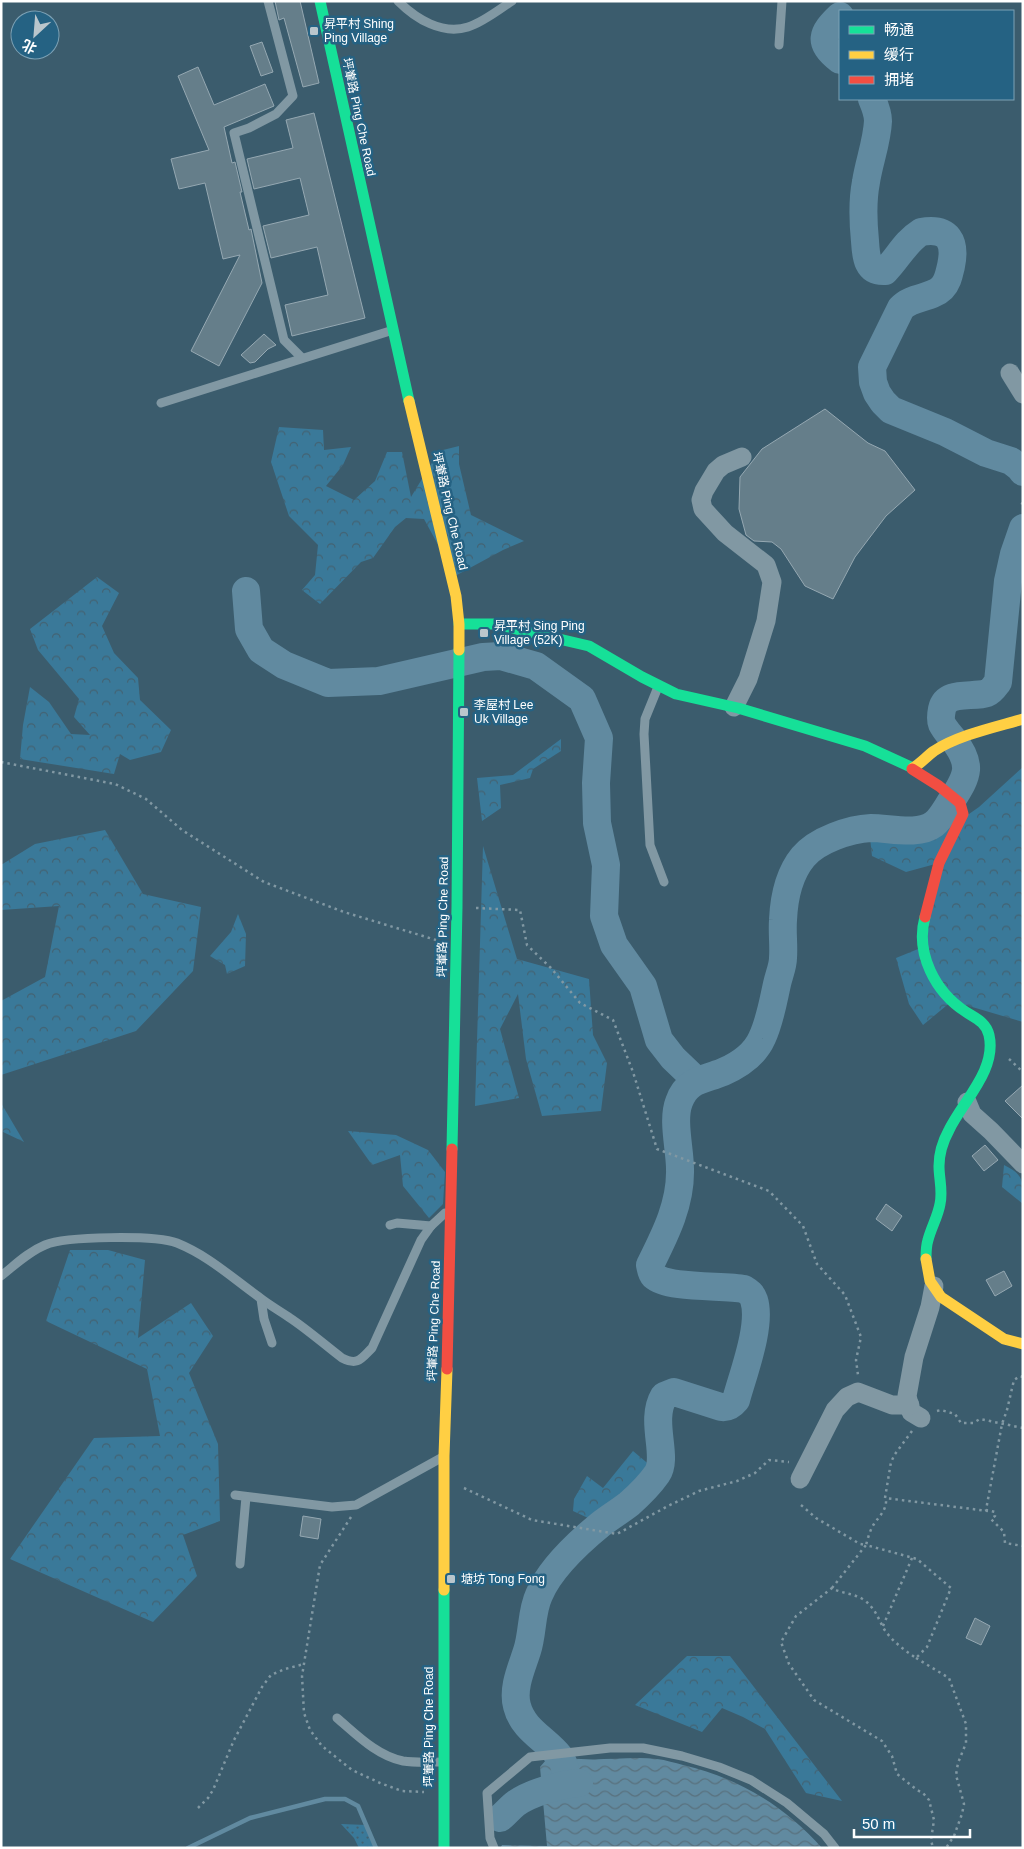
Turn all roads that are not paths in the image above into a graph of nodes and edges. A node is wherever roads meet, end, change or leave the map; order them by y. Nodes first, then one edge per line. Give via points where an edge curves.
1 (268, 1) edge
2 (320, 1) edge
3 (398, 1) edge
4 (512, 1) edge
5 (782, 1) edge
6 (779, 45) dead end
7 (392, 330) junction
8 (302, 358) junction
9 (1010, 373) dead end
10 (1023, 394) edge
11 (161, 403) dead end
12 (742, 457) dead end
13 (459, 628) junction
14 (659, 685) junction
15 (734, 707) junction
16 (1023, 719) edge
17 (912, 769) junction
18 (664, 882) dead end
19 (967, 1102) junction
20 (1023, 1164) edge
21 (451, 1206) junction
22 (390, 1225) dead end
23 (431, 1226) junction
24 (1, 1276) edge
25 (934, 1286) junction
26 (261, 1299) junction
27 (272, 1343) dead end
28 (1023, 1344) edge
29 (444, 1456) junction
30 (804, 1472) road end
31 (234, 1495) dead end
32 (246, 1496) junction
33 (240, 1564) dead end
34 (337, 1718) dead end
35 (443, 1762) junction
36 (444, 1848) edge
37 (494, 1848) edge
38 (835, 1848) edge

1 - 8 lane via 293,96 276,114 234,133 284,340
2 - 7 street, 坪輋路 Ping Che Road
3 - 4 lane via 412,15 442,28 455,29 469,27
5 - 6 lane
7 - 8 lane
7 - 13 street, 坪輋路 Ping Che Road via 456,596
8 - 11 lane
9 - 10 street
12 - 15 street via 716,471 701,500 703,509 725,533 766,565 772,582 766,621 748,679
13 - 14 street via 495,624 589,646
13 - 21 street, 坪輋路 Ping Che Road
14 - 15 street via 676,694
14 - 18 lane via 645,719 644,734 650,844
15 - 17 street via 865,746
16 - 17 street via 973,733 934,751
17 - 19 street via 939,786 962,806 964,814 939,863 923,924 924,954 935,980 948,998 980,1019 989,1034 988,1059
19 - 20 street via 972,1114
19 - 25 street via 942,1145 939,1166 941,1198 927,1241 926,1259 930,1282
21 - 23 lane
21 - 29 street, 坪輋路 Ping Che Road
22 - 23 lane
23 - 26 lane via 372,1348 355,1362 342,1358
24 - 26 lane via 31,1253 53,1242 114,1238 159,1240 174,1242 197,1252 226,1270
25 - 28 street via 941,1297 1004,1339
25 - 30 street via 907,1396 915,1412 858,1392 847,1397 835,1410
26 - 27 lane
29 - 32 lane via 356,1505 332,1507
29 - 35 street, 坪輋路 Ping Che Road
31 - 32 lane
32 - 33 lane
34 - 35 lane via 388,1756 401,1760
35 - 36 street, 坪輋路 Ping Che Road
37 - 38 lane via 490,1838 487,1793 530,1757 610,1748 643,1748 682,1756 751,1780 787,1803 824,1834

